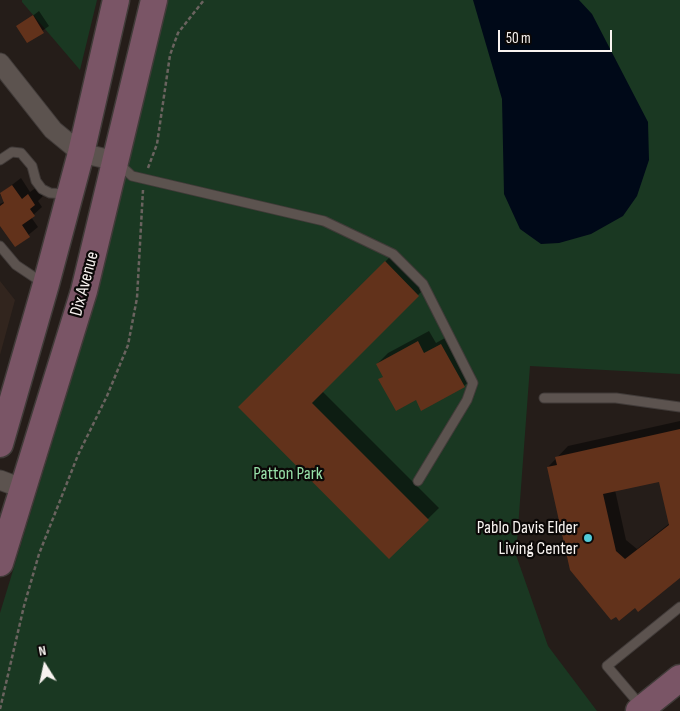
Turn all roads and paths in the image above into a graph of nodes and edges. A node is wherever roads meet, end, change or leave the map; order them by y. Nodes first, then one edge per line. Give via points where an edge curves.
1 (116, 0) edge
2 (154, 0) edge
3 (204, 0) edge
4 (0, 63) edge
5 (81, 153) junction
6 (0, 160) edge
7 (116, 161) junction
8 (145, 179) junction
9 (70, 195) junction
10 (0, 246) edge
11 (46, 284) junction
12 (544, 398) dead end
13 (680, 407) edge
14 (0, 444) edge
15 (0, 480) edge
16 (418, 481) dead end
17 (24, 489) junction
18 (0, 564) edge
19 (680, 607) edge
20 (680, 678) edge
21 (0, 709) edge
22 (641, 710) edge

1 - 5 street
2 - 7 street, Dix Avenue
3 - 8 path via 178,33 170,55 157,144
4 - 5 street via 53,130
5 - 7 street
5 - 9 street
6 - 9 lane via 12,152 21,153 32,166 42,189
7 - 8 lane via 132,176
7 - 17 street, Dix Avenue via 84,291
8 - 16 lane via 324,221 393,254 423,284 473,383 467,400
8 - 21 path via 137,298 128,345 78,454 39,554
9 - 11 street
10 - 11 lane via 16,265
11 - 14 street
12 - 13 lane via 616,398
15 - 17 street
17 - 18 street, Dix Avenue
19 - 22 lane via 607,666
20 - 22 street

